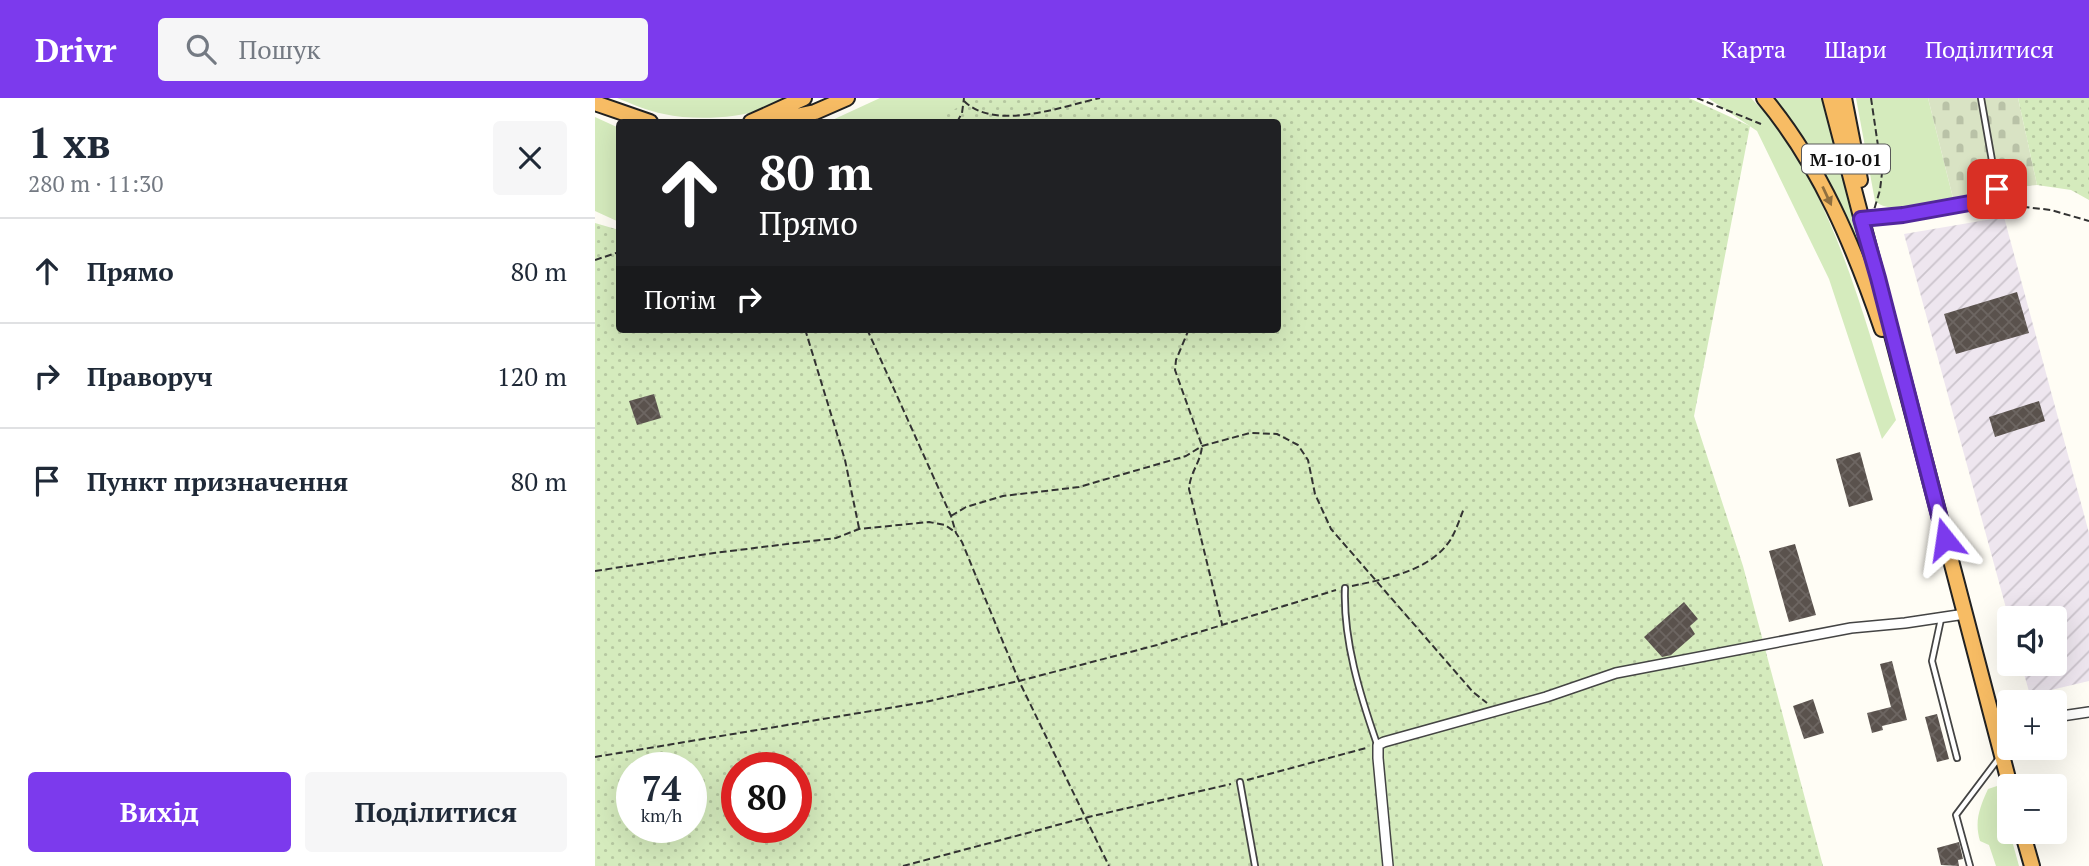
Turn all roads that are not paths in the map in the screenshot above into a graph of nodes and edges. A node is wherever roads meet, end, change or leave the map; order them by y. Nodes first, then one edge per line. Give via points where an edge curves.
1 (804, 98) edge
2 (847, 98) edge
3 (1764, 98) edge
4 (1830, 98) edge
5 (1844, 98) edge
6 (1981, 98) edge
7 (595, 103) edge
8 (641, 119) edge
9 (758, 119) edge
10 (782, 119) edge
11 (1868, 219) junction
12 (1911, 414) junction
13 (1345, 588) road end
14 (1965, 614) junction
15 (1941, 618) junction
16 (2089, 712) edge
17 (1997, 713) edge
18 (2067, 715) edge
19 (1378, 745) junction
20 (1957, 758) dead end
21 (1998, 760) edge
22 (1240, 782) dead end
23 (2026, 844) edge
24 (1255, 866) edge
25 (1388, 866) edge
26 (1970, 866) edge
27 (2032, 866) edge

1 - 9 highway
2 - 10 highway
3 -> 12 highway, М-10-01 via 1814,168 1856,256
4 - 11 highway, М-10-01
5 - 11 highway, М-10-01
6 - 11 lane via 1995,197
7 - 8 highway
11 - 12 highway, М-10-01
12 - 14 highway, М-10-01
13 - 19 lane via 1361,699
14 - 15 street
14 - 17 highway, М-10-01
15 - 19 street via 1851,628 1616,673
15 - 20 lane via 1932,661
16 - 18 street
19 - 25 street
21 - 26 lane via 1956,815
22 - 24 lane
23 - 27 highway

